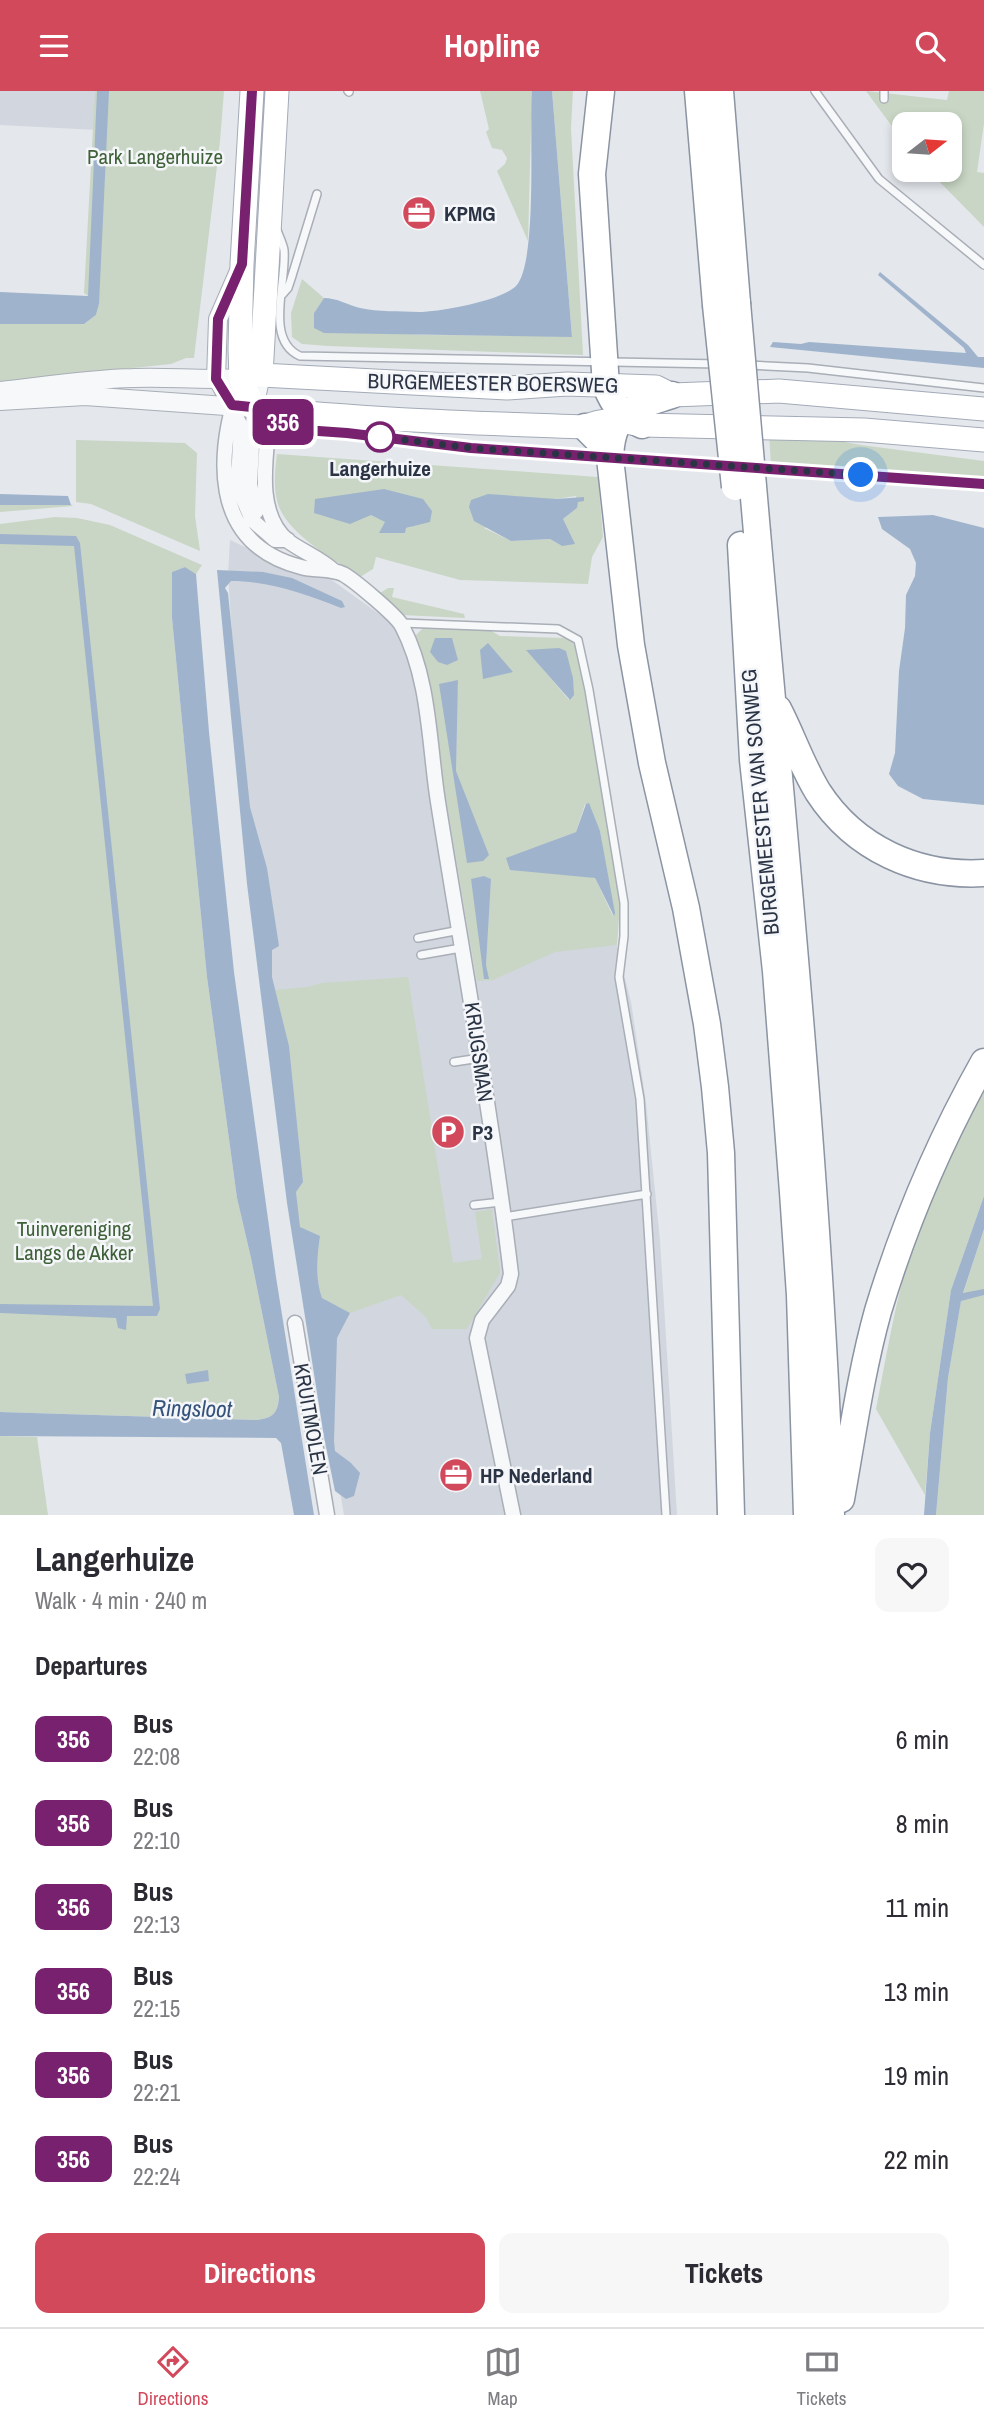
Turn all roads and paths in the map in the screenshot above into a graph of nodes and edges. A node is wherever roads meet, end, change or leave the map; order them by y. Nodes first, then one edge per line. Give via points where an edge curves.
1 (252, 91) edge
2 (277, 91) edge
3 (601, 91) edge
4 (698, 91) edge
5 (720, 91) edge
6 (815, 91) edge
7 (317, 194) dead end
8 (270, 210) junction
9 (242, 264) junction
10 (984, 265) edge
11 (281, 296) junction
12 (726, 304) junction
13 (262, 343) junction
14 (605, 374) junction
15 (251, 377) junction
16 (216, 379) junction
17 (984, 389) edge
18 (0, 391) edge
19 (672, 395) junction
20 (0, 401) edge
21 (252, 407) junction
22 (984, 409) edge
23 (627, 420) junction
24 (578, 427) junction
25 (984, 440) edge
26 (610, 458) junction
27 (984, 484) edge
28 (239, 509) junction
29 (271, 513) junction
30 (261, 526) junction
31 (748, 533) junction
32 (246, 534) junction
33 (288, 540) junction
34 (334, 571) junction
35 (401, 623) junction
36 (771, 695) junction
37 (984, 873) edge
38 (460, 930) junction
39 (418, 937) dead end
40 (463, 947) junction
41 (421, 954) dead end
42 (480, 1058) junction
43 (454, 1062) dead end
44 (984, 1062) edge
45 (647, 1194) junction
46 (501, 1202) junction
47 (474, 1205) dead end
48 (504, 1217) junction
49 (295, 1322) dead end
50 (327, 1515) edge
51 (513, 1515) edge
52 (666, 1515) edge
53 (731, 1515) edge
54 (807, 1515) edge
55 (831, 1515) edge
56 (838, 1515) edge

1 - 9 main road
2 - 8 main road
3 - 14 highway via 592,174
4 - 12 highway, BURGEMEESTER VAN SONWEG
5 - 12 highway, BURGEMEESTER VAN SONWEG
6 - 10 lane via 878,179
7 - 11 lane via 291,279
8 - 11 lane via 284,249
8 - 13 main road
9 - 15 main road
9 - 16 street via 218,319
11 - 13 lane via 274,309 272,337
11 - 14 lane, BURGEMEESTER BOERSWEG via 280,333 292,352
12 - 31 highway, BURGEMEESTER VAN SONWEG, bridge
13 - 15 main road
14 - 15 main road, BURGEMEESTER BOERSWEG via 567,384 507,388
14 - 17 lane, BURGEMEESTER BOERSWEG via 808,368
14 - 19 main road, BURGEMEESTER BOERSWEG
14 - 23 highway via 611,399
15 - 16 street, BURGEMEESTER BOERSWEG
15 - 21 main road
16 - 18 street, BURGEMEESTER BOERSWEG via 131,378
16 - 21 street
19 - 22 main road, BURGEMEESTER BOERSWEG via 779,391
19 - 23 highway via 642,404
20 - 21 street, BURGEMEESTER BOERSWEG via 85,397
21 - 24 main road, BURGEMEESTER BOERSWEG
21 - 26 lane via 290,429
21 - 28 street, KRIJGSMAN via 226,437 224,478
21 - 29 street, KRIJGSMAN
21 - 30 street via 250,485
23 - 24 main road, BURGEMEESTER BOERSWEG
23 - 25 main road, BURGEMEESTER BOERSWEG
23 - 26 highway
24 - 26 highway via 602,444
26 - 27 lane
26 - 53 highway via 631,645 652,763 686,908 715,1087 722,1179
28 - 30 street, KRIJGSMAN
28 - 32 street, KRIJGSMAN
29 - 30 lane
29 - 33 street, KRIJGSMAN
30 - 32 lane via 256,534
30 - 33 street, KRIJGSMAN via 275,540
31 - 36 highway, BURGEMEESTER VAN SONWEG
31 - 54 highway, BURGEMEESTER VAN SONWEG via 753,760 793,1192
32 - 34 street, KRIJGSMAN via 270,555 301,567
33 - 34 street, KRIJGSMAN
34 - 35 street, KRIJGSMAN via 379,601
35 - 38 street, KRIJGSMAN via 420,677
35 - 45 lane via 558,629 578,640 624,903 619,977 640,1100
36 - 37 highway via 819,793 859,837 904,862 936,871
36 - 55 highway, BURGEMEESTER VAN SONWEG via 813,1160
38 - 39 lane
38 - 40 street, KRIJGSMAN
40 - 41 lane
40 - 42 street, KRIJGSMAN
42 - 43 lane
42 - 46 street, KRIJGSMAN
44 - 56 highway via 902,1239 878,1314
45 - 48 lane
45 - 52 lane
46 - 47 lane
46 - 48 street, KRIJGSMAN
48 - 51 street, KRIJGSMAN via 511,1273 508,1286 482,1320 477,1338
49 - 50 street, KRUITMOLEN

